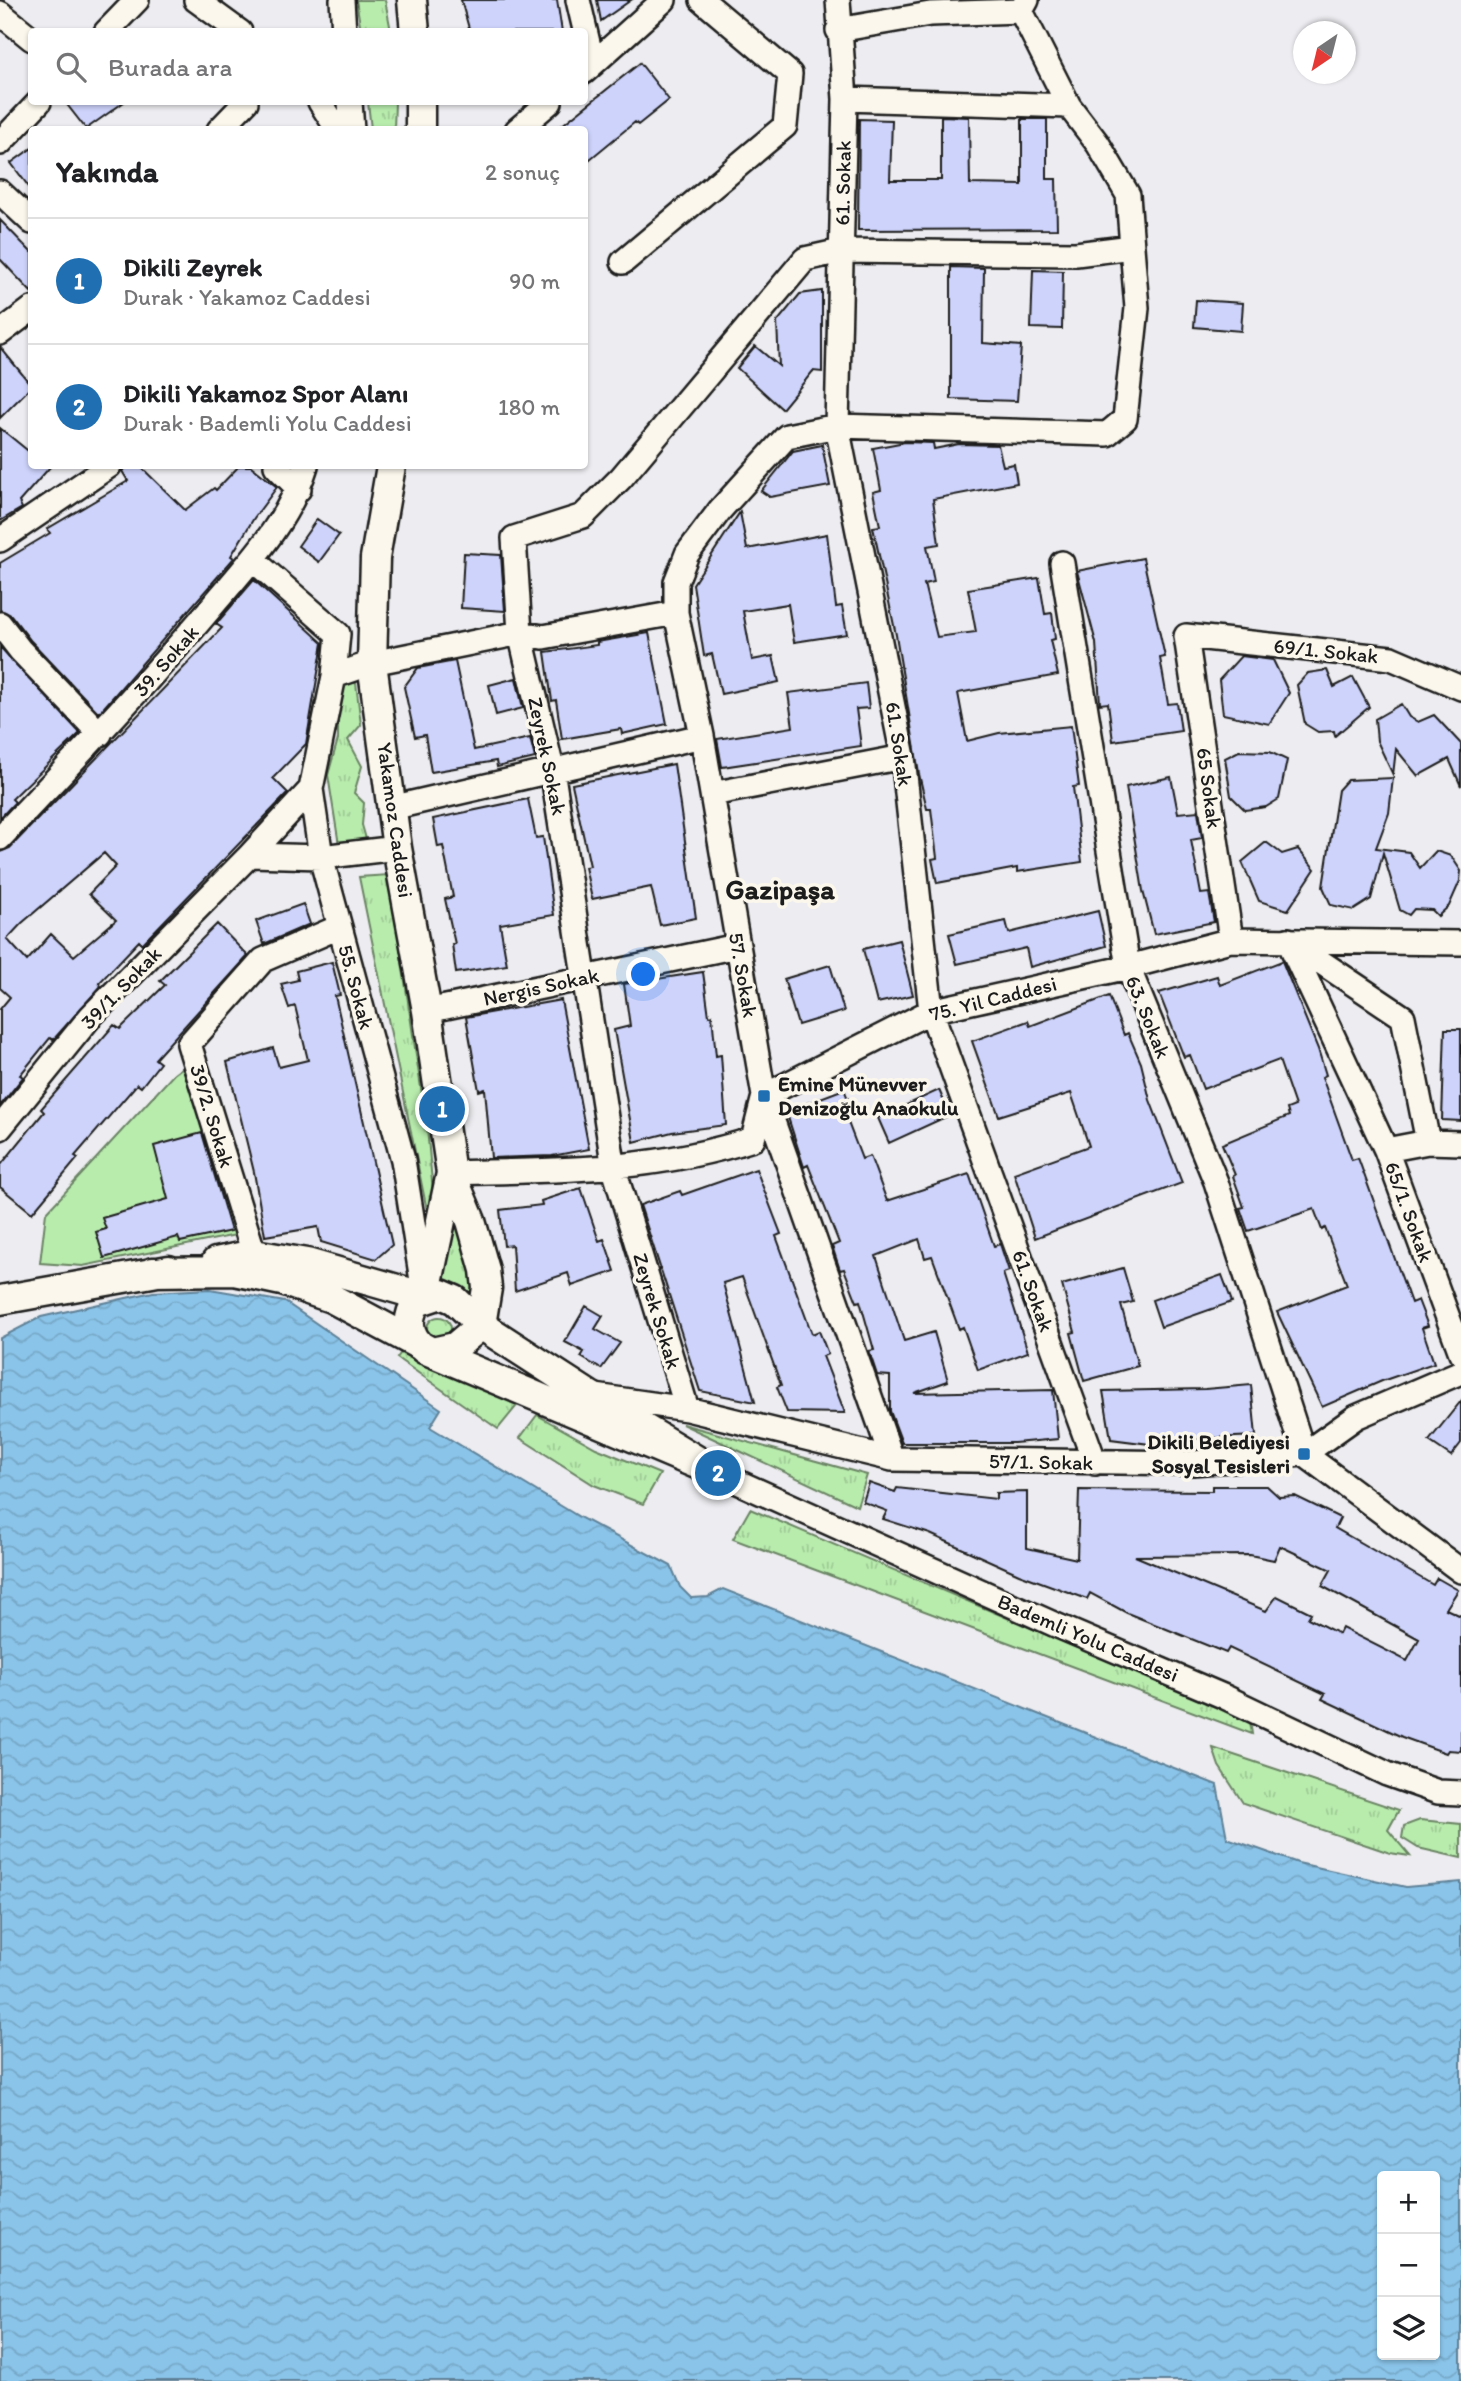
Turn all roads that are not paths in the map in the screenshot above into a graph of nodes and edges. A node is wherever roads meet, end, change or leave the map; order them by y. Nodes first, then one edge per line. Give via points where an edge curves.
1 (137, 0) edge
2 (196, 0) edge
3 (342, 0) edge
4 (412, 0) edge
5 (578, 0) edge
6 (664, 0) edge
7 (702, 0) edge
8 (838, 0) edge
9 (1024, 6) edge
10 (0, 13) edge
11 (110, 28) edge
12 (234, 28) edge
13 (344, 28) edge
14 (415, 28) edge
15 (583, 28) edge
16 (838, 30) junction
17 (28, 35) edge
18 (589, 68) edge
19 (845, 99) junction
20 (35, 105) edge
21 (243, 105) edge
22 (322, 105) edge
23 (350, 105) edge
24 (420, 105) edge
25 (546, 105) edge
26 (1069, 106) junction
27 (223, 126) edge
28 (335, 126) edge
29 (352, 126) edge
30 (420, 126) edge
31 (522, 126) edge
32 (0, 143) edge
33 (0, 192) edge
34 (28, 218) edge
35 (1132, 247) junction
36 (841, 251) junction
37 (623, 262) dead end
38 (28, 312) edge
39 (0, 333) edge
40 (836, 426) junction
41 (106, 469) edge
42 (279, 469) edge
43 (305, 469) edge
44 (390, 469) edge
45 (299, 489) junction
46 (0, 540) edge
47 (253, 559) junction
48 (1062, 563) dead end
49 (676, 613) junction
50 (0, 624) edge
51 (520, 633) junction
52 (1186, 636) joint
53 (372, 663) junction
54 (334, 676) junction
55 (1461, 688) edge
56 (100, 734) junction
57 (702, 736) junction
58 (903, 757) junction
59 (552, 769) junction
60 (311, 789) junction
61 (712, 794) junction
62 (391, 808) junction
63 (0, 838) edge
64 (397, 848) junction
65 (250, 855) junction
66 (321, 857) junction
67 (339, 927) junction
68 (1231, 940) junction
69 (1288, 940) junction
70 (1461, 943) edge
71 (737, 946) junction
72 (1128, 967) junction
73 (585, 978) junction
74 (427, 1011) junction
75 (931, 1011) junction
76 (764, 1096) junction
77 (0, 1128) edge
78 (1428, 1142) junction
79 (1461, 1143) edge
80 (1386, 1150) junction
81 (614, 1169) junction
82 (451, 1173) junction
83 (254, 1254) junction
84 (153, 1272) junction
85 (425, 1297) junction
86 (0, 1300) edge
87 (469, 1322) junction
88 (425, 1349) junction
89 (1461, 1353) edge
90 (1461, 1372) edge
91 (589, 1395) junction
92 (687, 1409) junction
93 (1304, 1454) junction
94 (892, 1460) junction
95 (1095, 1463) junction
96 (718, 1473) junction
97 (1461, 1571) edge
98 (1461, 1793) edge

1 - 11 street
2 - 12 street
3 - 13 street
4 - 14 main road
5 - 15 street
6 - 18 street
7 - 37 street via 790,74 785,126
8 - 16 street, 61. Sokak
9 - 16 street via 930,14
9 - 26 street, 57. Sokak
10 - 17 street
16 - 19 street, 61. Sokak
19 - 26 street
19 - 36 street, 61. Sokak
20 - 32 street
21 - 27 street
22 - 28 street
23 - 29 street
24 - 30 main road
25 - 31 street
26 - 35 street, 57. Sokak via 1128,195
33 - 34 street
35 - 36 street via 1076,254
35 - 40 street, 57. Sokak via 1137,307 1125,419 1107,434
36 - 40 street, 61. Sokak
36 - 51 street, Zeyrek Sokak via 805,260 621,478 583,516 514,537
38 - 39 street
40 - 49 street, 57. Sokak via 787,436 720,510 687,554 676,582
40 - 58 street, 61. Sokak
41 - 46 street
42 - 45 street
43 - 45 street, 39. Sokak
44 - 53 main road, Yakamoz Caddesi via 375,558
45 - 47 street, 39. Sokak
47 - 54 street, 55. Sokak via 338,634
47 - 56 street, 39. Sokak
48 - 72 street, 63. Sokak
49 - 51 street via 543,637
49 - 57 street, 57. Sokak
50 - 56 street
51 - 53 street
51 - 59 street, Zeyrek Sokak
52 - 55 street, 69/1. Sokak via 1391,658
52 - 68 street, 65 Sokak
53 - 54 street
53 - 62 main road, Yakamoz Caddesi
54 - 60 street, 55. Sokak
56 - 63 street, 39. Sokak
57 - 59 street
57 - 61 street, 57. Sokak
58 - 61 street
58 - 75 street, 61. Sokak
59 - 62 street
59 - 73 street, Zeyrek Sokak
60 - 65 street, 39/1. Sokak
60 - 66 street, 55. Sokak
61 - 71 street, 57. Sokak
62 - 64 main road, Yakamoz Caddesi
64 - 66 street
64 - 74 main road, Yakamoz Caddesi
65 - 66 street
65 - 77 street, 39/1. Sokak via 92,1016
66 - 67 street, 55. Sokak
67 - 83 street, 39/2. Sokak via 263,960 189,1044
67 - 85 street, 55. Sokak via 403,1160
68 - 69 street, 75. Yil Caddesi
68 - 72 street, 75. Yil Caddesi
69 - 70 street, 75. Yil Caddesi
69 - 78 street via 1403,1017
69 - 80 street, 65/1. Sokak
71 - 73 street, Nergis Sokak
71 - 76 street, 57. Sokak
72 - 75 street, 75. Yil Caddesi
72 - 93 street, 63. Sokak via 1216,1182
73 - 74 street, Nergis Sokak
73 - 81 street, Zeyrek Sokak
74 - 82 main road, Yakamoz Caddesi
75 - 76 street, 75. Yil Caddesi
75 - 95 street, 61. Sokak
76 - 81 street via 753,1139 705,1155
76 - 94 street, 57. Sokak
78 - 79 street
78 - 80 street
80 - 89 street, 65/1. Sokak
81 - 82 street
81 - 92 street, Zeyrek Sokak
82 - 85 main road
82 - 87 main road via 485,1270 487,1288
83 - 84 main road
83 - 85 main road
84 - 86 main road
84 - 88 main road via 234,1271 282,1281 331,1298
85 - 87 main road via 448,1296
85 - 88 main road via 412,1310 409,1327
87 - 88 main road via 448,1351
87 - 91 main road
88 - 96 main road
90 - 93 street via 1356,1417
91 - 92 street, 57/1. Sokak
91 - 96 main road
92 - 94 street, 57/1. Sokak
93 - 95 street, 57/1. Sokak via 1193,1463
93 - 97 street
94 - 95 street, 57/1. Sokak
96 - 98 street, Bademli Yolu Caddesi via 1224,1696 1387,1774 1438,1791

